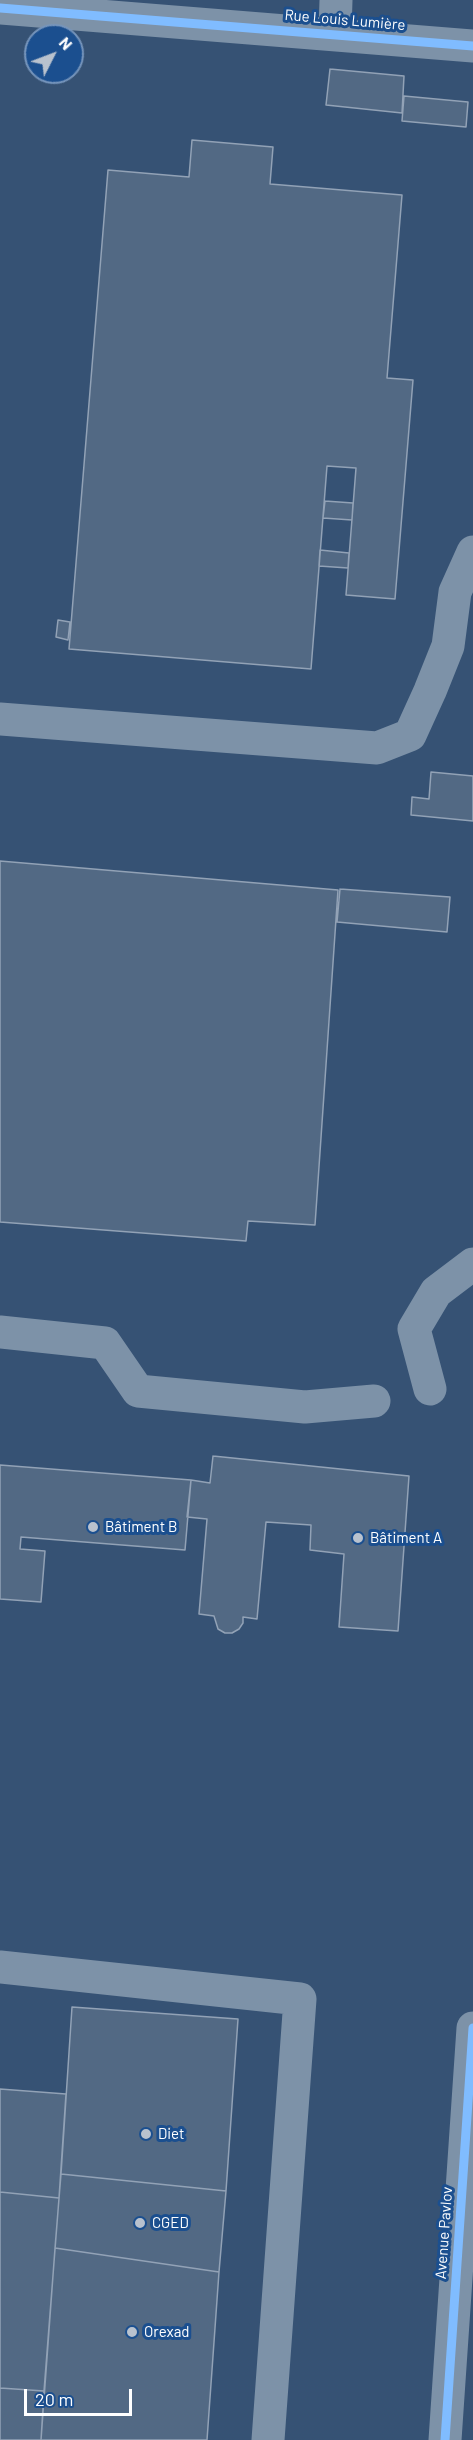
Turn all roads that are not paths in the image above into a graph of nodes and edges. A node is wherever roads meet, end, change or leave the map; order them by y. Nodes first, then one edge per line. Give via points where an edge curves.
1 (336, 0) edge
2 (0, 8) edge
3 (335, 33) junction
4 (473, 46) edge
5 (473, 552) edge
6 (0, 719) edge
7 (473, 1264) edge
8 (0, 1332) edge
9 (430, 1389) dead end
10 (374, 1401) dead end
11 (0, 1967) edge
12 (473, 2028) edge
13 (469, 2161) edge
14 (462, 2343) edge
15 (268, 2440) edge
16 (445, 2440) edge

1 - 3 street
2 - 3 street, Rue Louis Lumière
3 - 4 street, Rue Louis Lumière
5 - 6 street via 455,592 448,646 410,735 377,748
7 - 9 street via 436,1292 414,1329
8 - 10 street via 105,1343 138,1391 305,1407
11 - 15 street via 300,1999
12 - 13 street, Avenue Pavlov
13 - 14 street, Avenue Pavlov
14 - 16 street, Avenue Pavlov

